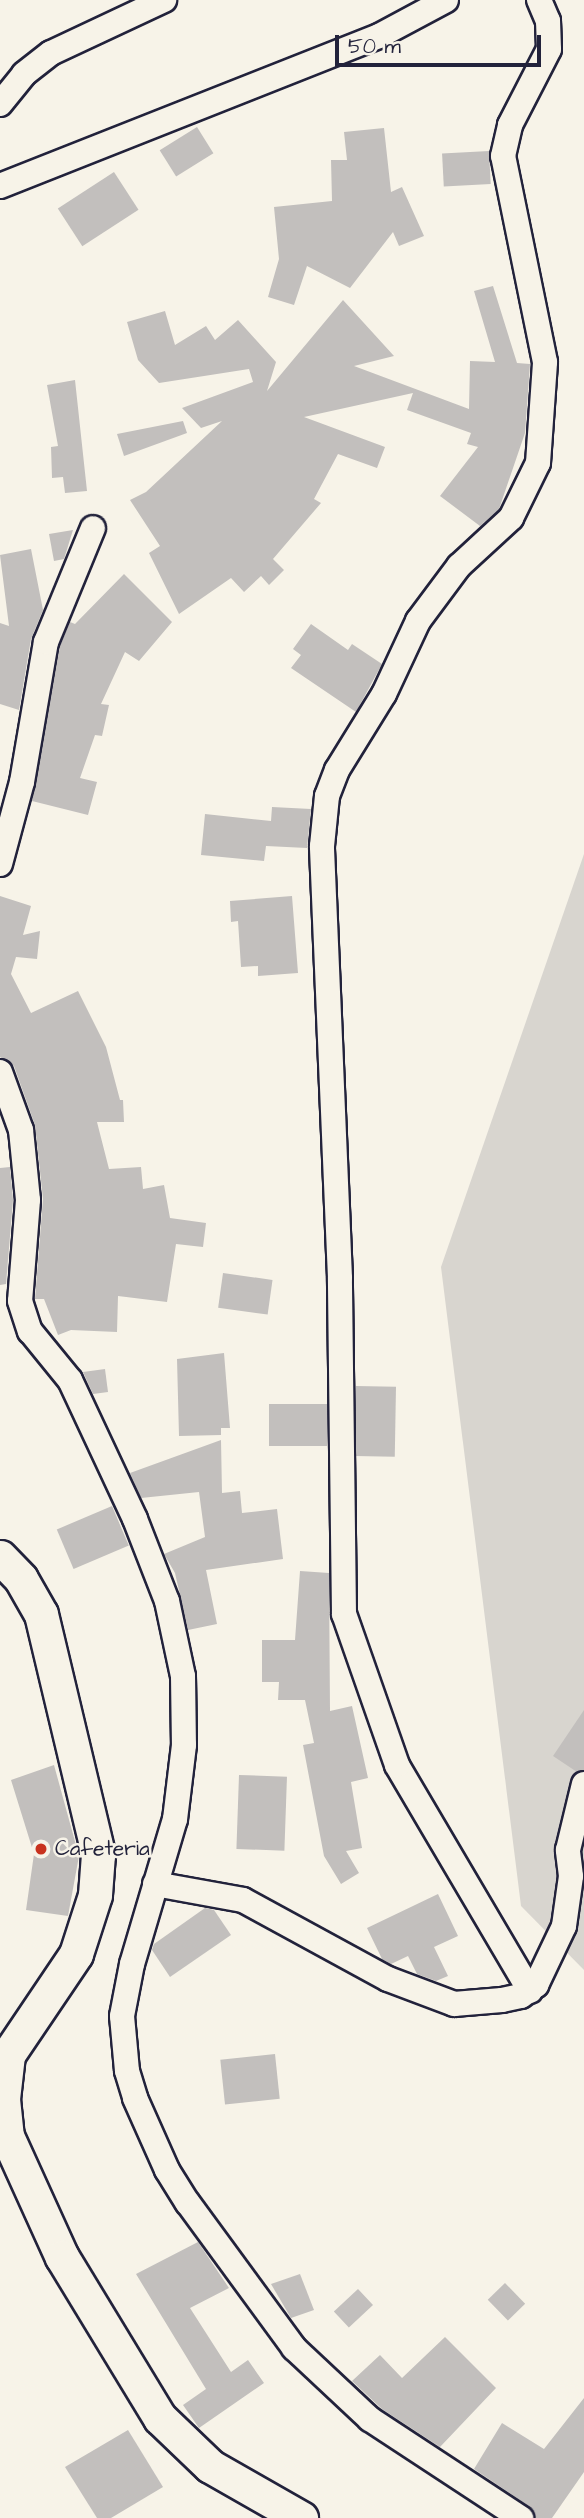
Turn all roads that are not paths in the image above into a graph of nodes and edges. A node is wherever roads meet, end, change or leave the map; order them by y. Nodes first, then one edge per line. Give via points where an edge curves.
1 (164, 0) edge
2 (446, 0) edge
3 (539, 0) edge
4 (0, 104) edge
5 (0, 186) edge
6 (93, 528) dead end
7 (0, 864) edge
8 (0, 1072) edge
9 (0, 1557) edge
10 (584, 1784) edge
11 (155, 1884) junction
12 (530, 1991) junction
13 (301, 2518) edge
14 (522, 2518) edge

1 - 4 street via 51,53 24,74
2 - 5 street via 379,36
3 - 12 street via 548,21 549,49 510,125 503,156 545,362 538,463 511,518 459,566 418,621 389,684 337,770 323,821 322,846 340,1278 344,1614 397,1765
6 - 7 street via 46,642 22,782
8 - 11 street via 20,1129 28,1200 20,1301 30,1331 56,1359 81,1401 135,1519 180,1649 184,1704 181,1786
9 - 13 main road via 21,1579 41,1614 98,1854 95,1895 76,1954 8,2055 3,2099 7,2136 76,2282 160,2418 210,2466
10 - 12 street via 568,1850 571,1876 564,1926
11 - 12 street via 243,1900 388,1979 454,2004 502,2000
11 - 14 street via 125,1990 122,2043 135,2098 167,2170 264,2312 330,2385 370,2419

